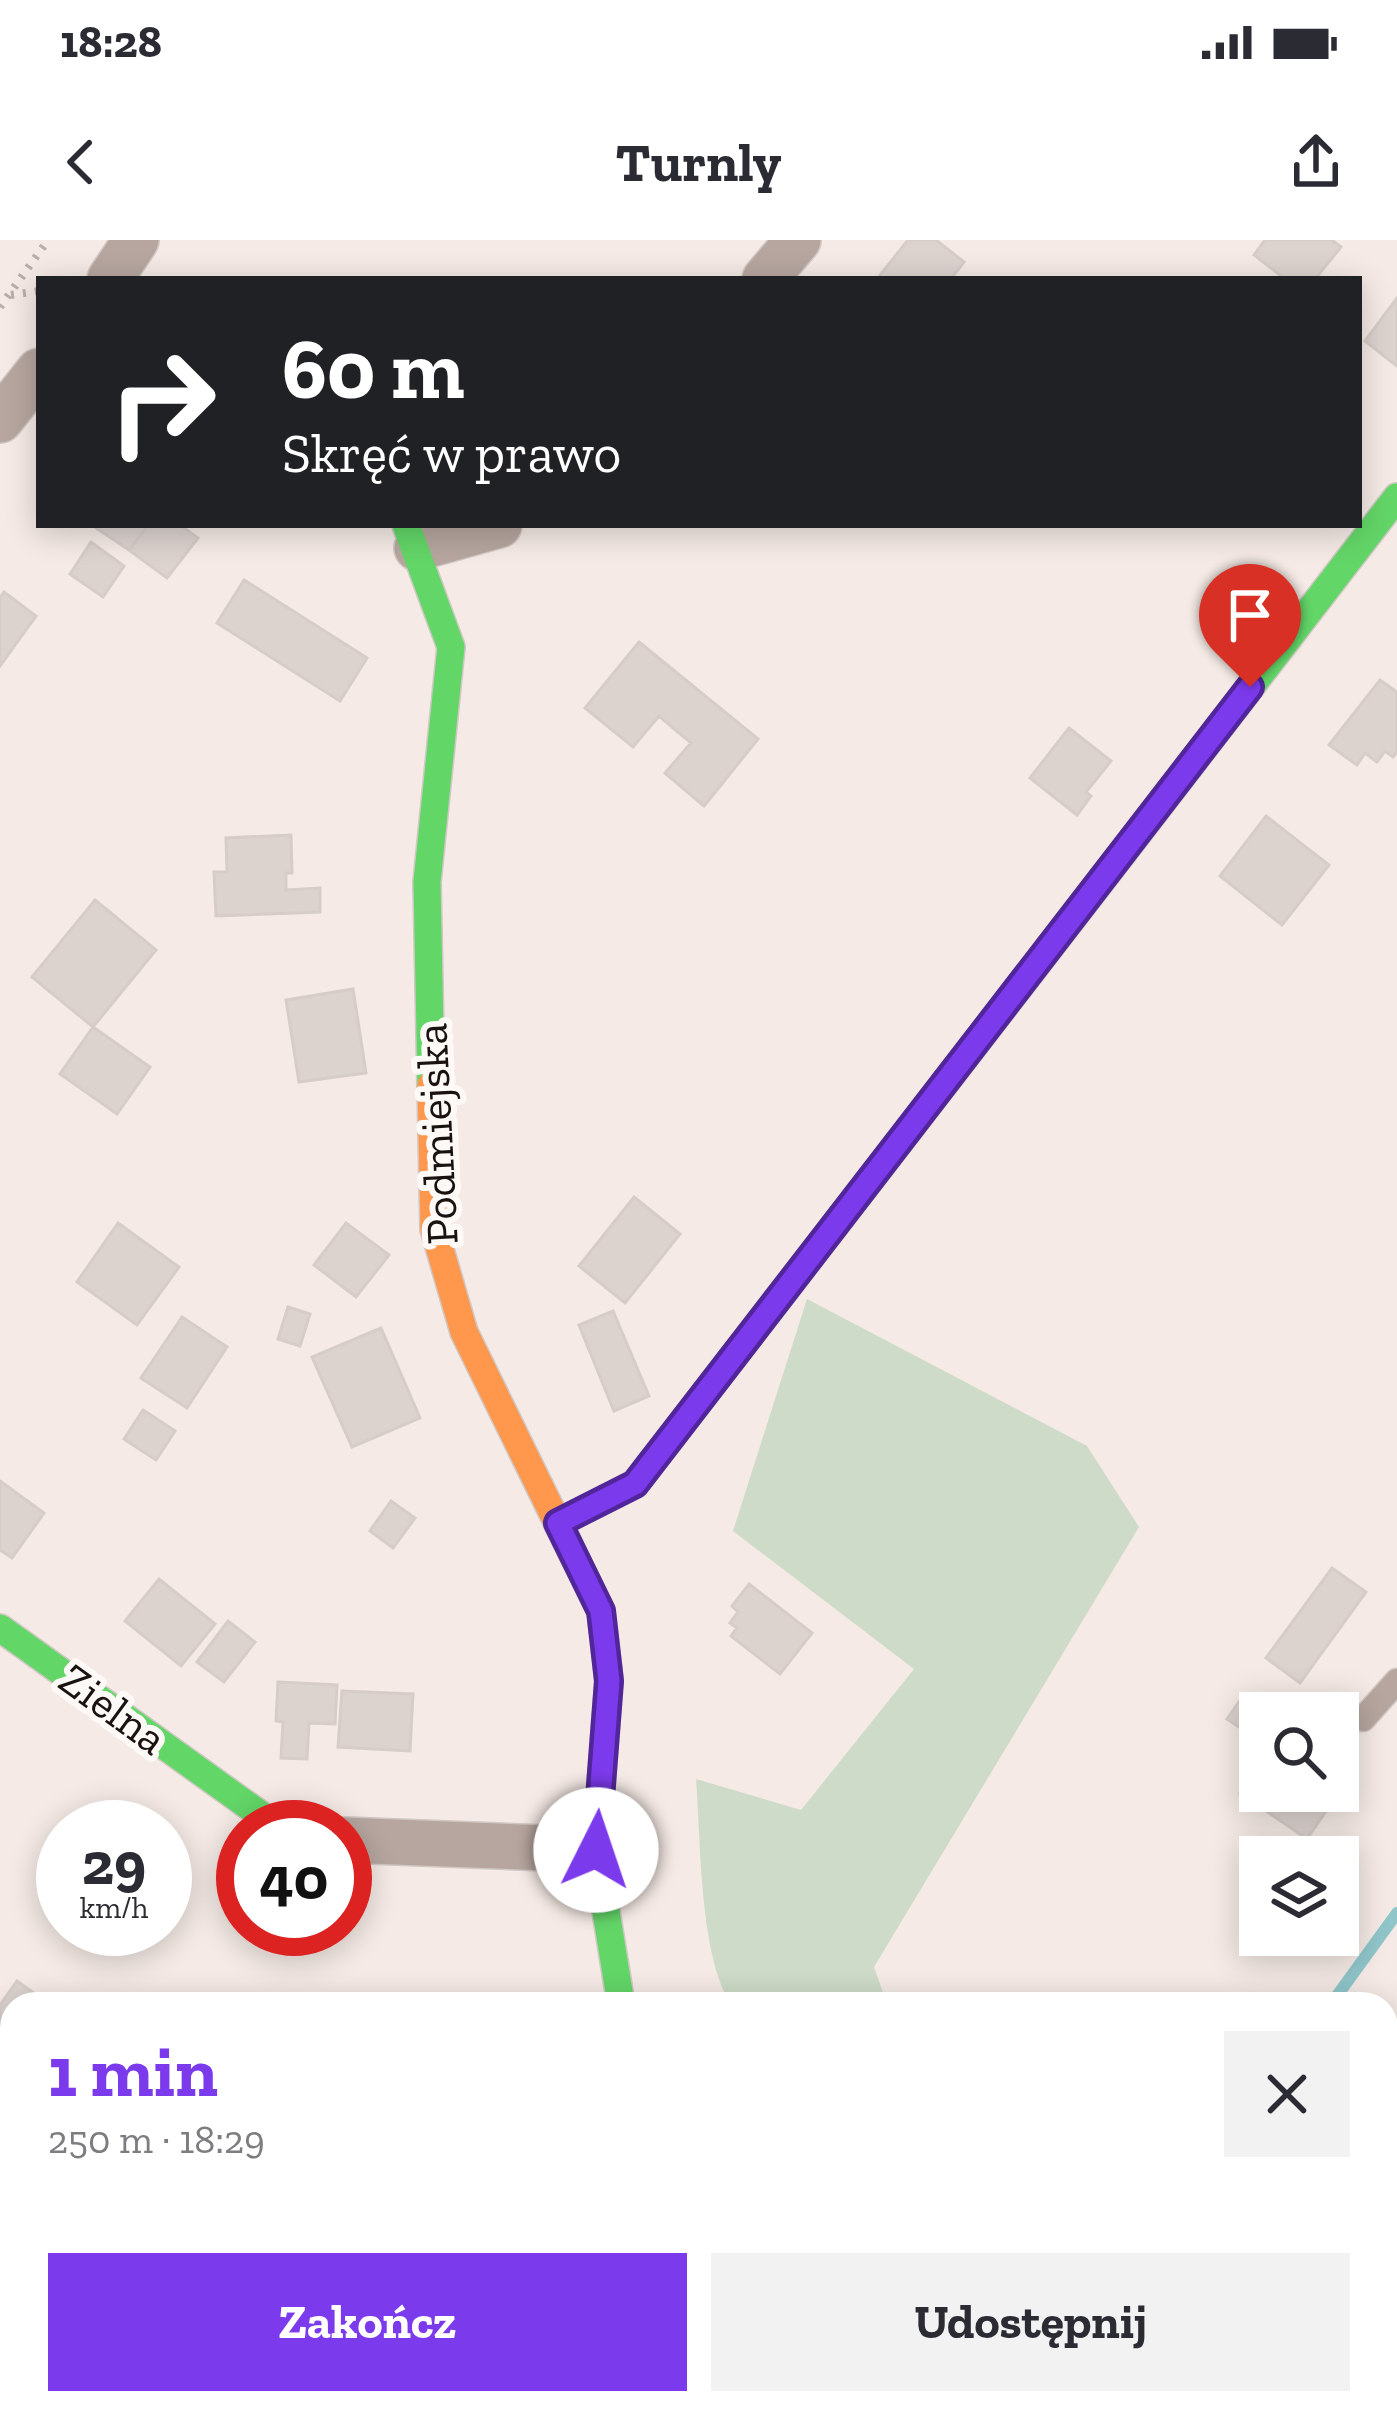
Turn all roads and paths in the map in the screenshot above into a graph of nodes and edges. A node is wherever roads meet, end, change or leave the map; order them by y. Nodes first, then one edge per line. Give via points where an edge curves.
1 (48, 240) edge
2 (136, 240) edge
3 (798, 240) edge
4 (112, 276) edge
5 (768, 276) edge
6 (36, 291) edge
7 (8, 295) junction
8 (0, 307) edge
9 (36, 375) edge
10 (0, 420) edge
11 (1397, 497) edge
12 (475, 528) edge
13 (411, 536) edge
14 (558, 1523) junction
15 (0, 1628) edge
16 (1397, 1681) edge
17 (1363, 1719) dead end
18 (240, 1800) edge
19 (372, 1841) edge
20 (596, 1850) junction
21 (619, 1992) edge

1 - 7 path
2 - 4 street
3 - 5 street
6 - 7 path
7 - 8 path
9 - 10 street
11 - 14 street via 635,1484
12 - 13 street
13 - 14 street, Podmiejska via 452,647 427,882 434,1229 464,1332
14 - 20 street, Podmiejska via 601,1611 609,1681
15 - 18 street, Zielna
16 - 17 lane
19 - 20 street
20 - 21 street, Podmiejska

